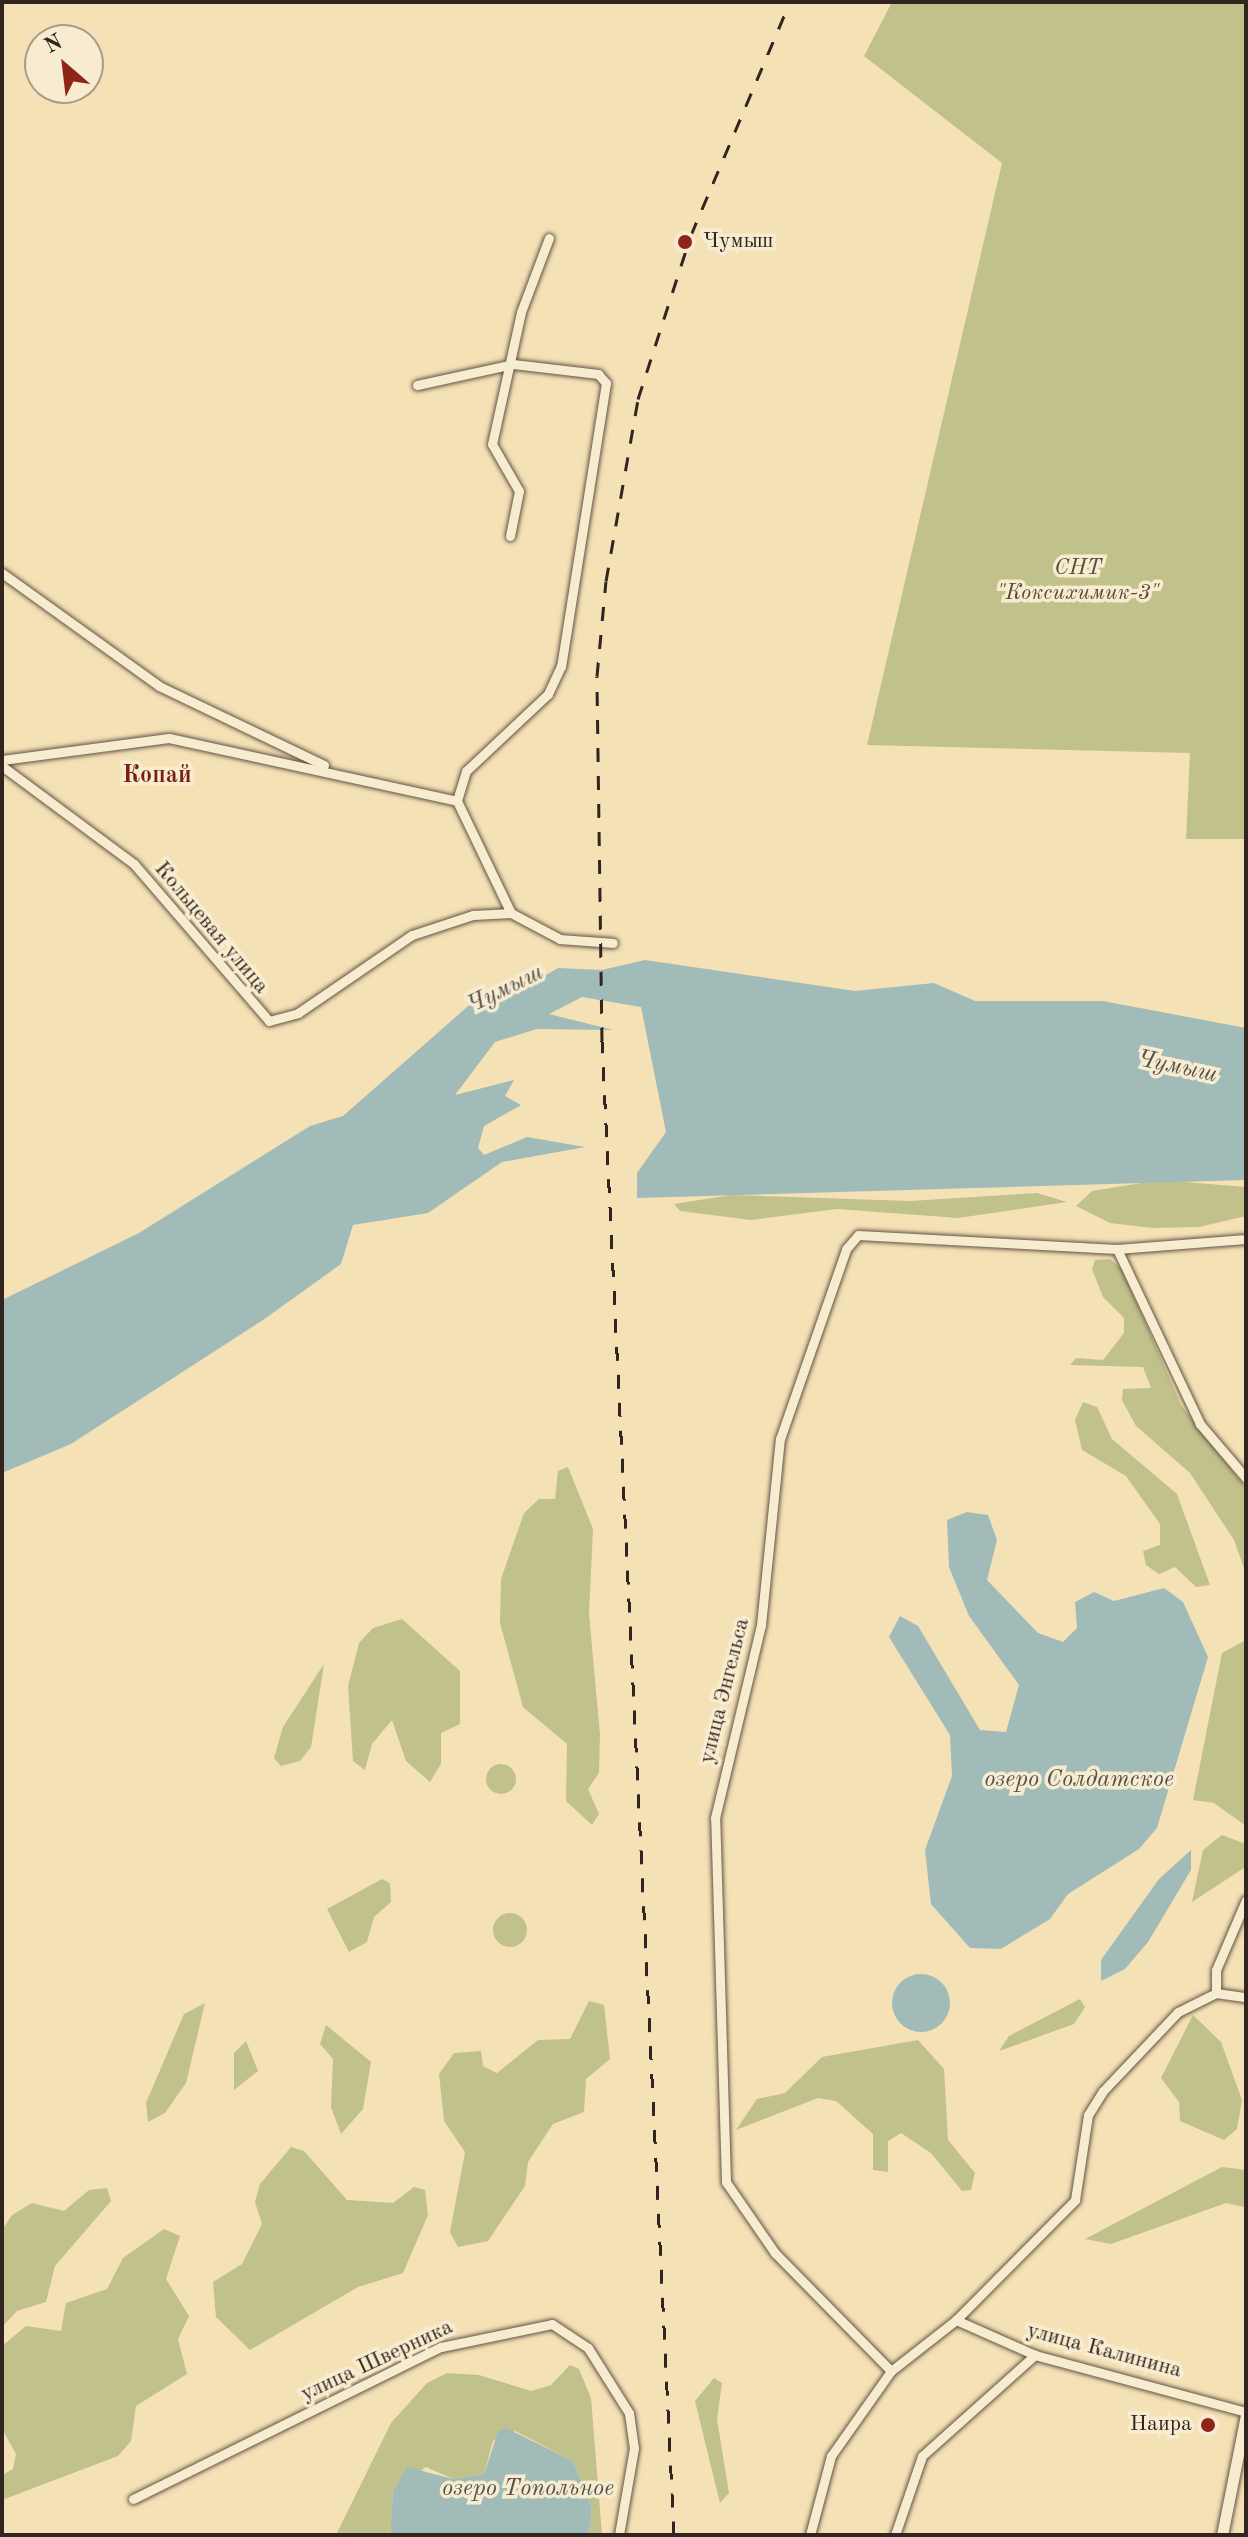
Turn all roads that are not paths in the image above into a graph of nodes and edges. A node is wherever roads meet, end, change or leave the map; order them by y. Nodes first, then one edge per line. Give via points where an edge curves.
1 (549, 238) dead end
2 (513, 364) junction
3 (417, 385) dead end
4 (510, 536) dead end
5 (2, 573) edge
6 (2, 763) edge
7 (339, 772) junction
8 (457, 801) junction
9 (511, 913) junction
10 (613, 943) dead end
11 (1246, 1239) edge
12 (1117, 1249) junction
13 (1246, 1478) edge
14 (1246, 1900) edge
15 (1216, 1993) junction
16 (1246, 1997) edge
17 (956, 2320) junction
18 (1035, 2355) junction
19 (891, 2371) junction
20 (1246, 2413) edge
21 (133, 2499) dead end
22 (619, 2535) edge
23 (810, 2535) edge
24 (895, 2535) edge
25 (1222, 2535) edge

1 - 2 street via 521,312
2 - 3 street
2 - 4 street via 492,444 519,491
2 - 8 street via 598,374 607,398 580,518 561,666 548,694 466,771
5 - 7 street, Кольцевая улица via 159,686
6 - 7 street, Кольцевая улица via 169,738
6 - 9 street, Кольцевая улица via 134,864 269,1021 298,1013 412,935 473,915
7 - 8 street, Кольцевая улица
8 - 9 street
9 - 10 street via 560,939
11 - 12 street, улица Энгельса
12 - 13 street via 1200,1424
12 - 19 street, улица Энгельса via 858,1235 846,1249 775,1457 761,1625 715,1818 726,2182 775,2253
14 - 15 street via 1216,1970
15 - 16 street
15 - 17 street via 1178,2012 1103,2091 1088,2115 1075,2200
17 - 18 street, улица Калинина
17 - 19 street
18 - 20 street, улица Калинина
18 - 24 street via 922,2456
19 - 23 street via 831,2456
20 - 25 street
21 - 22 street, улица Шверника via 441,2347 552,2324 588,2348 629,2413 634,2448

